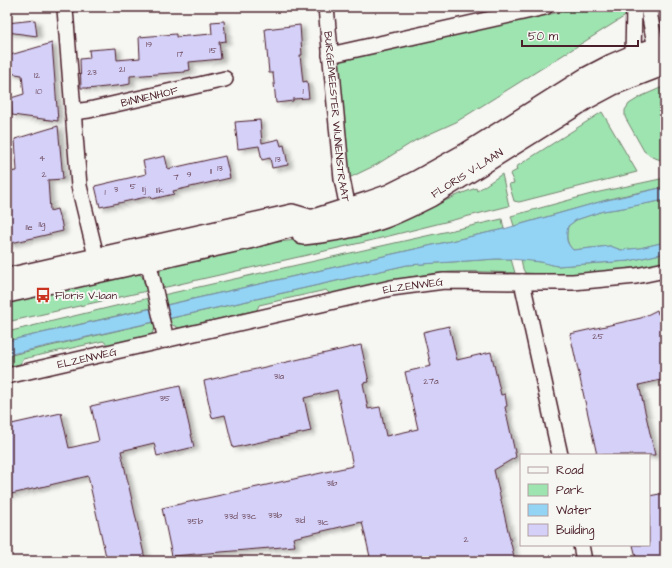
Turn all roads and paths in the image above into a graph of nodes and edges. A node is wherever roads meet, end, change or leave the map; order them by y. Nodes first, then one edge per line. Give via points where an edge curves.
1 (326, 7) edge
2 (545, 7) edge
3 (634, 7) edge
4 (648, 7) edge
5 (65, 9) dead end
6 (330, 55) junction
7 (661, 56) edge
8 (636, 65) junction
9 (225, 79) dead end
10 (73, 112) junction
11 (350, 217) junction
12 (316, 219) junction
13 (253, 237) junction
14 (96, 256) junction
15 (148, 260) junction
16 (665, 270) edge
17 (7, 276) edge
18 (522, 282) junction
19 (7, 292) edge
20 (166, 340) junction
21 (7, 376) edge
22 (560, 454) edge
23 (581, 546) edge
24 (584, 561) edge

1 - 6 street, BURGEMEESTER WIJNENSTRAAT
2 - 6 street
3 - 8 street
4 - 7 street
5 - 10 street
6 - 11 street, BURGEMEESTER WIJNENSTRAAT via 342,179
7 - 8 street, FLORIS V-LAAN
8 - 11 street, FLORIS V-LAAN via 612,65 587,78 468,153
9 - 10 street, BINNENHOF
10 - 14 street via 79,186
11 - 12 street, FLORIS V-LAAN
11 - 13 street, FLORIS V-LAAN via 312,234
12 - 13 street, FLORIS V-LAAN
12 - 14 street via 292,212
13 - 15 street, FLORIS V-LAAN
14 - 17 street
15 - 19 street, FLORIS V-LAAN
15 - 20 street
16 - 18 street, ELZENWEG via 636,276 573,282
18 - 20 street, ELZENWEG via 444,281 391,288
18 - 22 street
20 - 21 street, ELZENWEG
23 - 24 street

